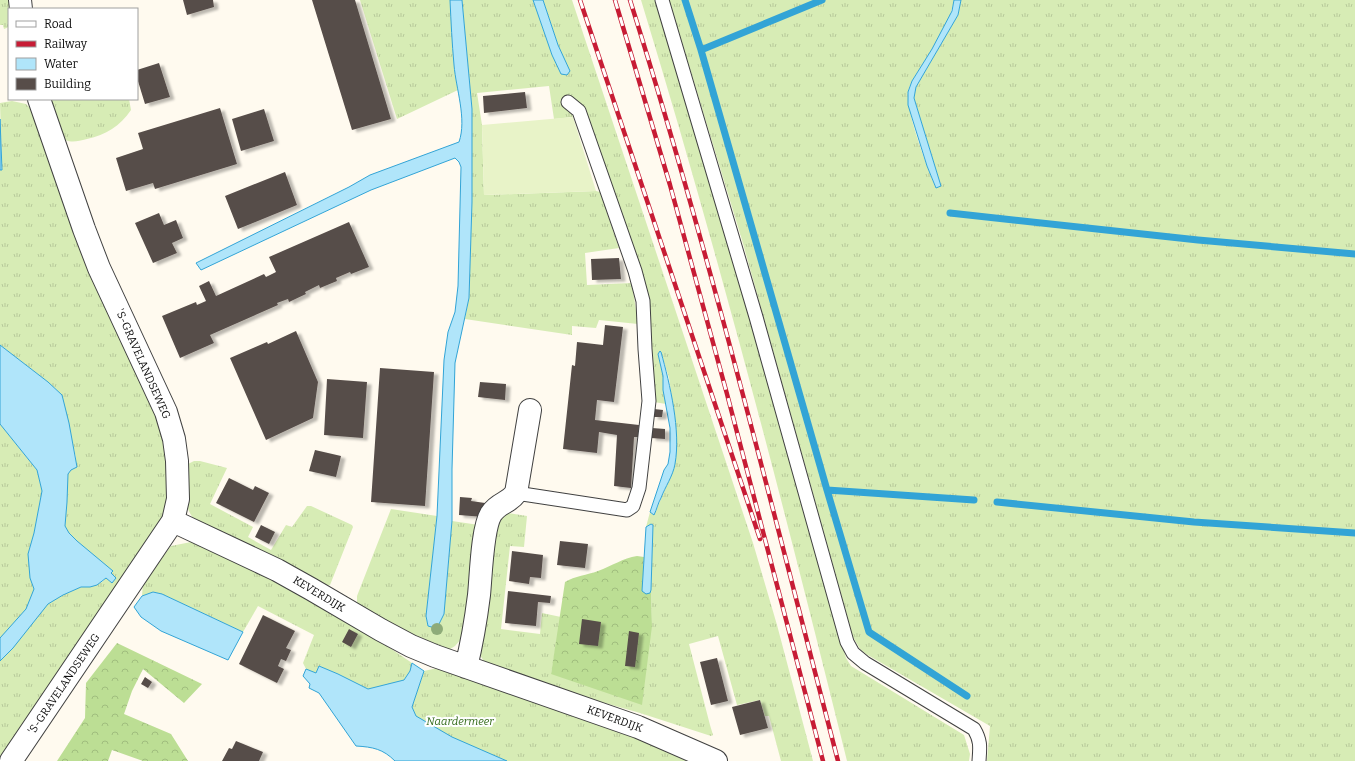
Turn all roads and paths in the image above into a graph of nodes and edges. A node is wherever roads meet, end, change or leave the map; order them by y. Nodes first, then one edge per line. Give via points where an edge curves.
1 (662, 0) edge
2 (39, 100) edge
3 (568, 102) dead end
4 (530, 410) dead end
5 (516, 493) junction
6 (173, 521) junction
7 (466, 667) junction
8 (11, 761) edge
9 (716, 761) edge
10 (979, 761) edge

1 - 10 lane via 756,317 847,642 853,653 865,663 974,729 980,745
2 - 6 street, 'S-GRAVELANDSEWEG via 99,268 166,412 177,461 178,499
3 - 5 lane via 580,111 643,301 648,401 638,488 633,506 627,510
4 - 5 street
5 - 7 street via 511,499 499,504 490,515 485,531 479,596
6 - 7 street, KEVERDIJK via 277,570 411,646
6 - 8 street, 'S-GRAVELANDSEWEG
7 - 9 street, KEVERDIJK via 638,727

